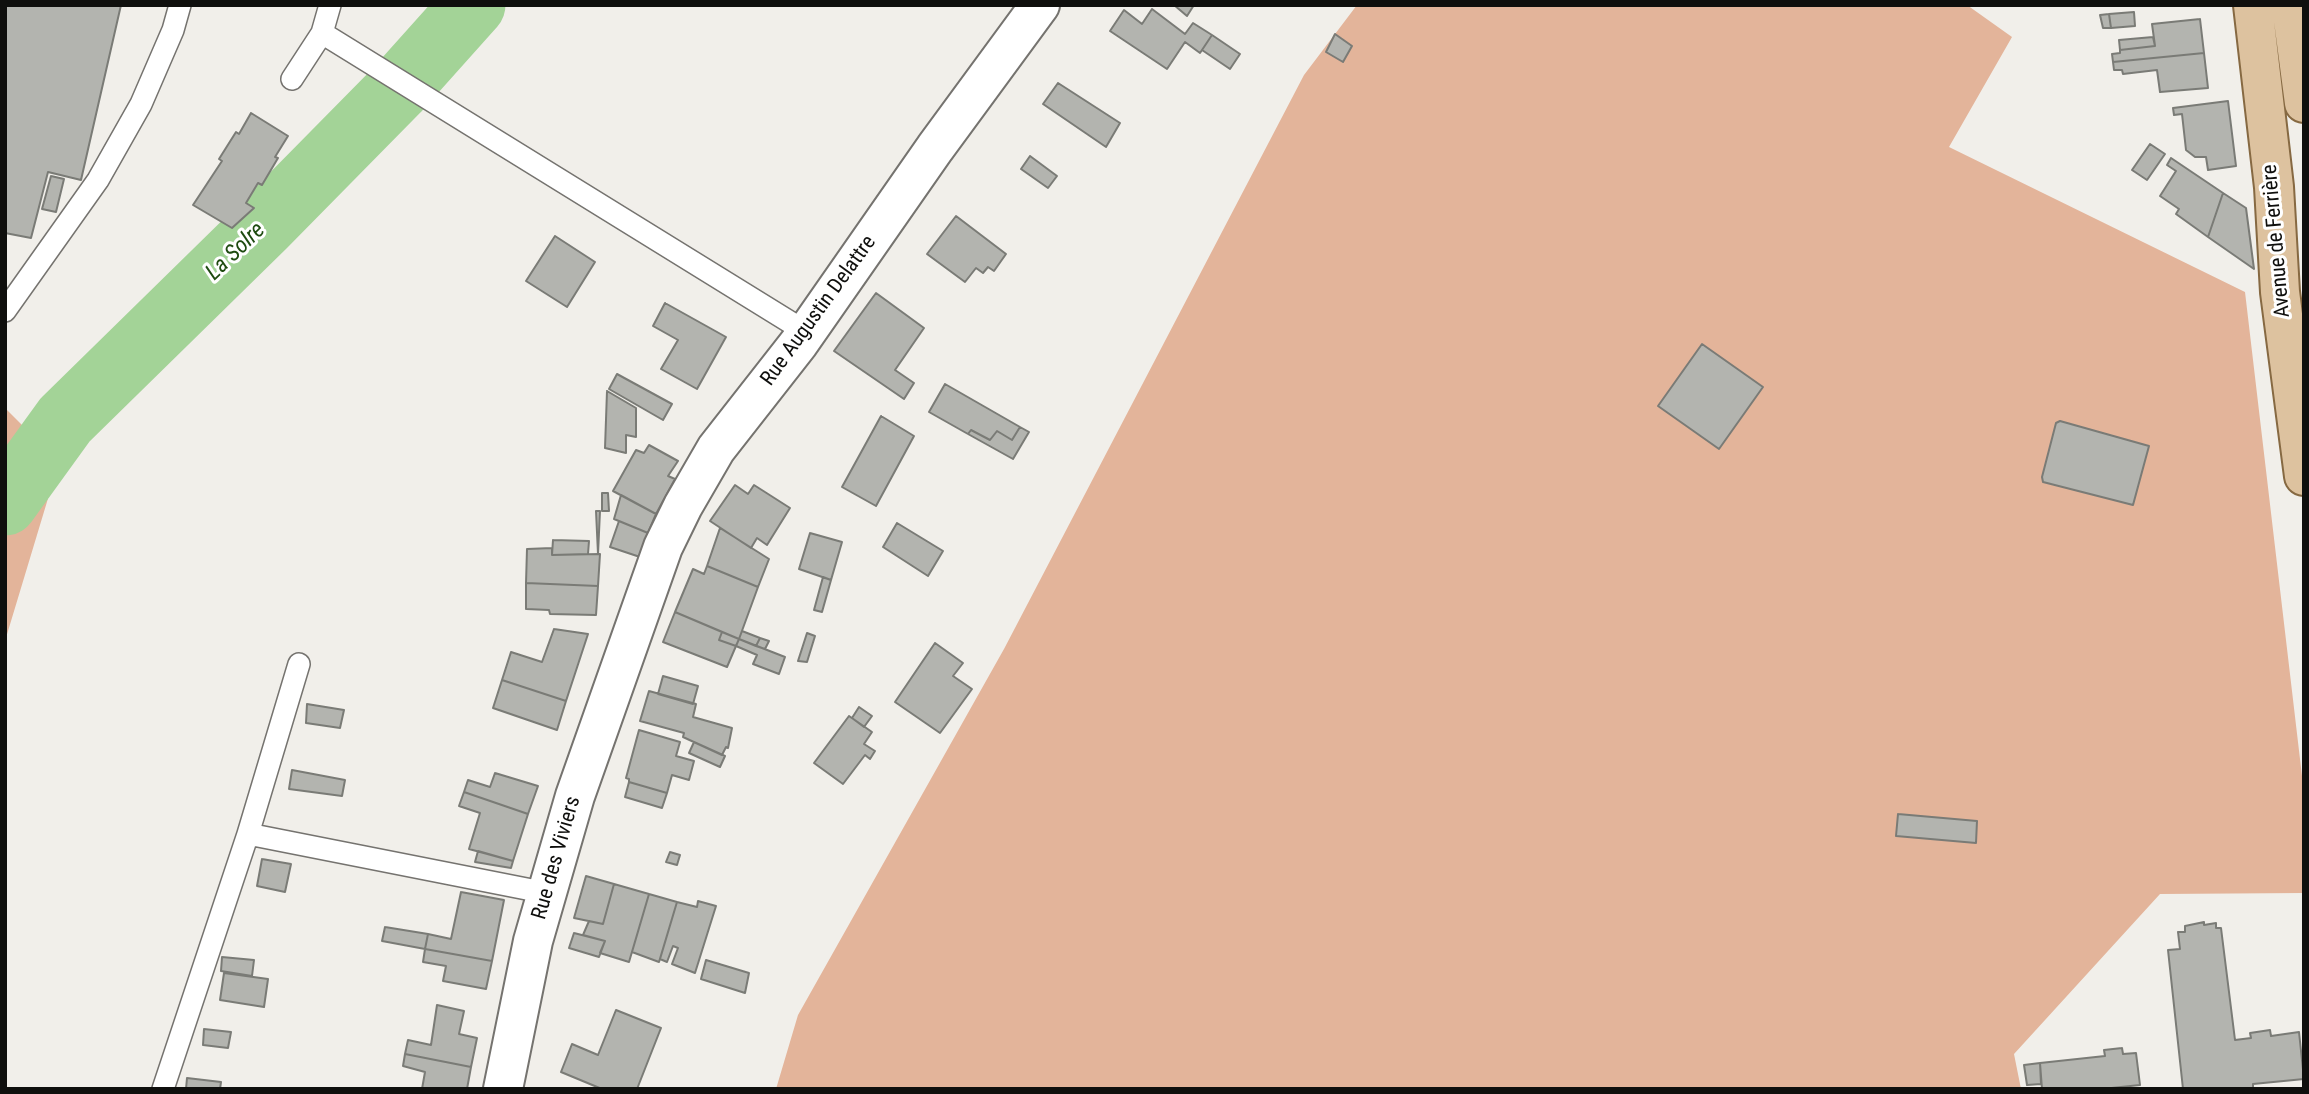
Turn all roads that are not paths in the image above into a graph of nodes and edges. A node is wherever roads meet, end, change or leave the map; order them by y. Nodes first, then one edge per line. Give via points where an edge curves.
1 (180, 5) edge
2 (330, 5) edge
3 (1040, 5) edge
4 (2253, 5) edge
5 (2268, 5) edge
6 (2291, 5) edge
7 (322, 33) junction
8 (292, 79) dead end
9 (2304, 103) edge
10 (5, 311) edge
11 (806, 332) junction
12 (2304, 368) edge
13 (2304, 476) edge
14 (633, 634) joint
15 (299, 664) dead end
16 (248, 834) junction
17 (547, 893) junction
18 (163, 1089) edge
19 (503, 1089) edge

1 - 10 lane via 141,104 98,180
2 - 7 lane
3 - 11 street, Rue Augustin Delattre
4 - 13 main road, Avenue de Ferrière via 2274,187 2280,292
5 - 12 lane via 2296,246
6 - 9 main road
7 - 8 lane
7 - 11 lane
11 - 14 street, Rue Augustin Delattre via 716,449 683,506 663,547
14 - 17 street, Rue des Viviers via 575,796
15 - 16 lane
16 - 17 lane
16 - 18 lane
17 - 19 street, Rue des Viviers

